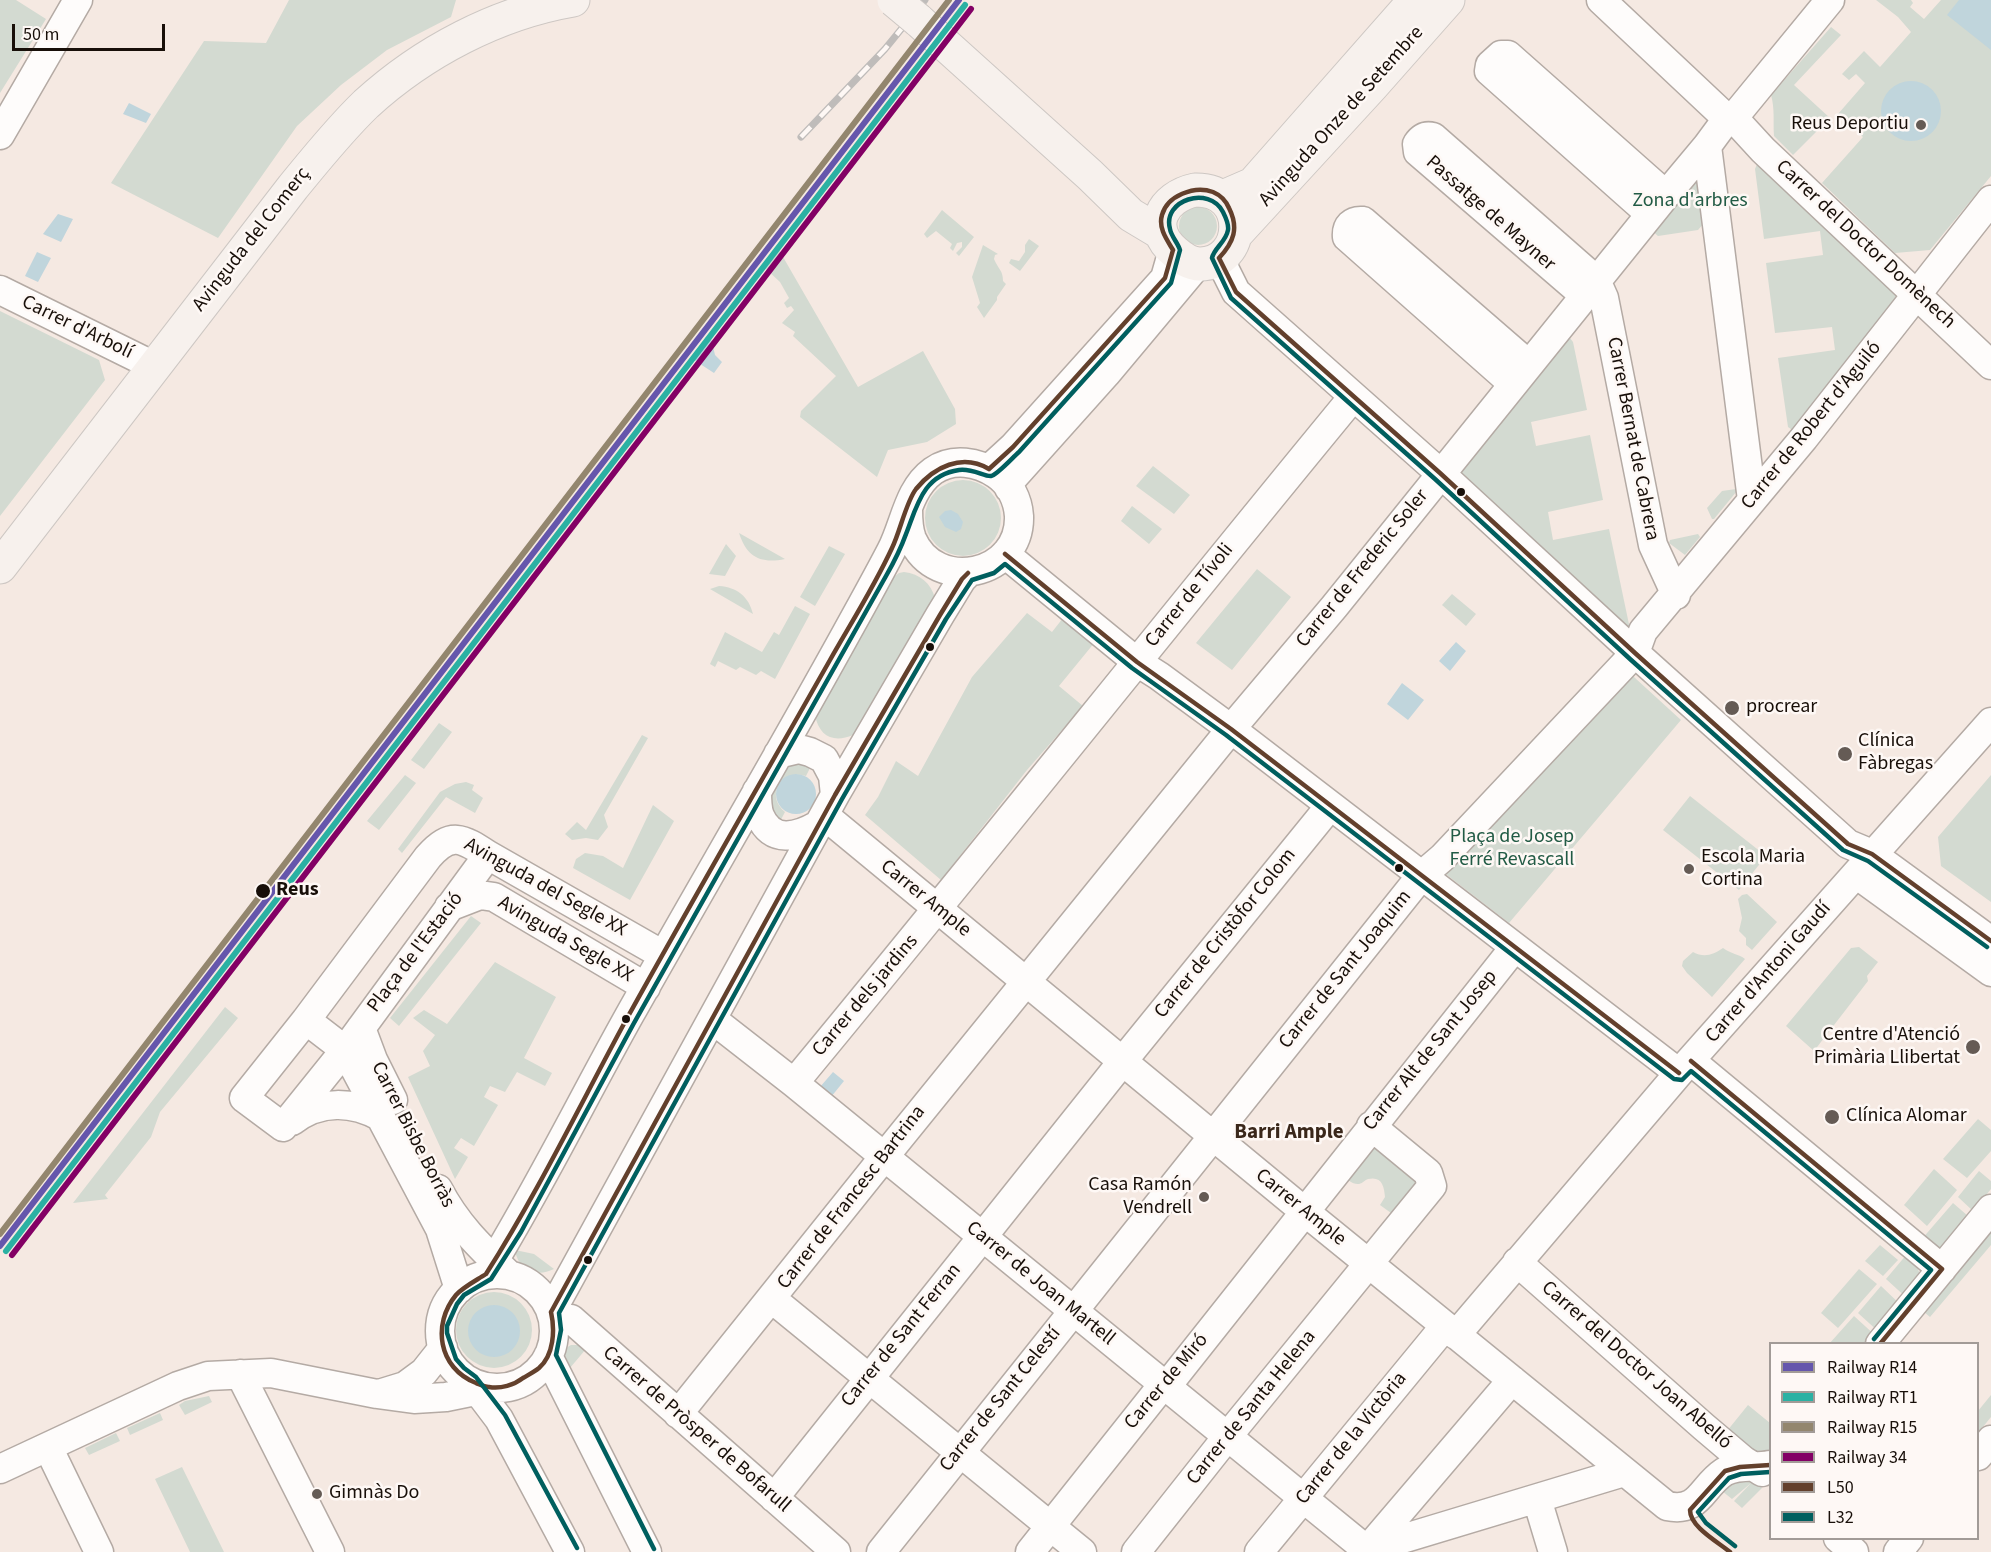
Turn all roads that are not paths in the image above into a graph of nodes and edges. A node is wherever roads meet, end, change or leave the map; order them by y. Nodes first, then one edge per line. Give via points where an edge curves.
1 (78, 0) edge
2 (573, 0) edge
3 (894, 0) edge
4 (1415, 0) edge
5 (1448, 0) edge
6 (1601, 0) edge
7 (1830, 0) edge
8 (505, 8) edge
9 (1725, 124) junction
10 (0, 135) edge
11 (1090, 175) junction
12 (1223, 197) junction
13 (1174, 198) junction
14 (1991, 200) edge
15 (1658, 204) junction
16 (1197, 248) junction
17 (1590, 288) junction
18 (0, 290) edge
19 (1917, 294) junction
20 (1991, 365) edge
21 (154, 366) junction
22 (1520, 374) junction
23 (1353, 397) junction
24 (1440, 473) junction
25 (999, 479) junction
26 (1752, 500) junction
27 (908, 509) junction
28 (1005, 554) junction
29 (0, 567) edge
30 (968, 573) junction
31 (1676, 595) junction
32 (1635, 653) junction
33 (1137, 662) junction
34 (1991, 722) edge
35 (1231, 729) junction
36 (778, 754) junction
37 (757, 791) junction
38 (1330, 806) junction
39 (826, 812) junction
40 (488, 855) junction
41 (1864, 864) junction
42 (1421, 876) junction
43 (449, 907) junction
44 (938, 909) junction
45 (1991, 941) edge
46 (1514, 948) junction
47 (663, 955) junction
48 (1991, 972) edge
49 (1026, 982) junction
50 (645, 987) junction
51 (712, 1019) junction
52 (306, 1020) junction
53 (353, 1039) junction
54 (1122, 1062) junction
55 (1685, 1067) junction
56 (794, 1083) junction
57 (381, 1117) junction
58 (1371, 1126) junction
59 (284, 1127) junction
60 (1212, 1135) junction
61 (884, 1157) junction
62 (1991, 1209) edge
63 (1304, 1211) junction
64 (515, 1228) junction
65 (981, 1237) junction
66 (472, 1238) junction
67 (1517, 1262) junction
68 (1368, 1263) junction
69 (1942, 1269) junction
70 (497, 1270) junction
71 (459, 1289) junction
72 (772, 1299) junction
73 (1073, 1310) junction
74 (552, 1317) junction
75 (1450, 1330) junction
76 (1882, 1342) edge
77 (442, 1348) junction
78 (548, 1356) junction
79 (240, 1374) junction
80 (868, 1378) junction
81 (1512, 1380) junction
82 (479, 1387) junction
83 (1166, 1387) junction
84 (377, 1394) junction
85 (678, 1414) junction
86 (1227, 1437) junction
87 (1991, 1440) edge
88 (48, 1447) junction
89 (960, 1452) junction
90 (1979, 1454) edge
91 (0, 1469) edge
92 (1766, 1471) edge
93 (1624, 1472) junction
94 (774, 1498) junction
95 (1304, 1498) junction
96 (1537, 1499) junction
97 (1051, 1527) junction
98 (1839, 1540) edge
99 (1908, 1540) edge
100 (99, 1552) edge
101 (330, 1552) edge
102 (570, 1552) edge
103 (647, 1552) edge
104 (836, 1552) edge
105 (881, 1552) edge
106 (1030, 1552) edge
107 (1082, 1552) edge
108 (1136, 1552) edge
109 (1259, 1552) edge
110 (1366, 1552) edge
111 (1553, 1552) edge
112 (1854, 1552) edge
113 (1898, 1552) edge

1 - 10 street
2 - 8 main road, Avinguda del Comerç via 539,8
3 - 11 main road, bridge
4 - 12 main road, Avinguda Onze de Setembre via 1253,184
5 - 16 main road, Avinguda Onze de Setembre via 1372,86
6 - 9 street, Carrer del Doctor Domènech
7 - 9 street, Carrer de Frederic Soler
8 - 21 main road, Avinguda del Comerç via 485,27 405,72 359,111 328,144
9 - 15 street, Carrer de Frederic Soler
9 - 19 street, Carrer del Doctor Domènech via 1763,150
9 - 26 street
11 - 13 main road via 1135,197 1151,201
11 - 16 main road via 1131,215
12 - 13 main road via 1195,190
12 - 16 main road via 1233,214
13 - 16 main road via 1167,204 1160,223
14 - 19 street, Carrer de Robert d'Aguiló
15 - 15 street via 1508,55 1501,55 1490,65 1489,71
15 - 17 street, Carrer de Frederic Soler
16 - 23 street via 1236,292
16 - 25 street, Avinguda Onze de Setembre via 1165,278 1013,447
17 - 17 street, Passatge de Mayner via 1433,137 1420,139 1418,152
17 - 22 street, Carrer de Frederic Soler
17 - 31 street, Carrer Bernat de Cabrera via 1604,298 1653,545
18 - 21 street, Carrer d'Arbolí
19 - 20 street, Carrer del Doctor Domènech
19 - 26 street, Carrer de Robert d'Aguiló
21 - 29 main road, Avinguda del Comerç
22 - 22 street via 1363,221 1350,224 1347,237
22 - 24 street, Carrer de Frederic Soler
23 - 24 street
23 - 33 street, Carrer de Tívoli
24 - 32 street
24 - 35 street, Carrer de Frederic Soler
25 - 27 street via 984,466 952,463 934,471 914,490
25 - 28 street via 1015,498 1019,516 1016,536
26 - 31 street, Carrer de Robert d'Aguiló
27 - 30 street via 912,540 924,556 939,568
27 - 36 street via 893,547
28 - 30 street via 990,566
28 - 33 street
30 - 39 street
31 - 32 street, Carrer de Robert d'Aguiló via 1644,631
32 - 41 street via 1848,844
32 - 42 street, Carrer de Sant Joaquim
33 - 35 street
33 - 44 street, Carrer de Tívoli
34 - 41 street, Carrer d'Antoni Gaudí
35 - 38 street
35 - 49 street, Carrer de Frederic Soler
36 - 37 street
36 - 39 street via 799,749 824,759 833,776
37 - 39 street via 759,814 778,835 802,834
37 - 47 street
38 - 42 street
38 - 54 street, Carrer de Cristòfor Colom
39 - 44 street, Carrer Ample
39 - 51 street
40 - 43 street, Plaça de l'Estació
40 - 47 street, Avinguda del Segle XX
40 - 52 street, Avinguda del Segle XX via 459,839 442,844 428,857
41 - 45 street
41 - 48 street
41 - 55 street, Carrer d'Antoni Gaudí
42 - 46 street
42 - 60 street, Carrer de Sant Joaquim
43 - 50 street, Avinguda Segle XX via 480,895 494,897
43 - 53 street, Plaça de l'Estació
44 - 49 street, Carrer Ample
44 - 56 street, Carrer dels jardins
46 - 55 street
46 - 58 street, Carrer Alt de Sant Josep
47 - 50 street
49 - 54 street, Carrer Ample
49 - 61 street, Carrer de Francesc Bartrina
50 - 64 street
51 - 56 street, Carrer de Joan Martell
51 - 74 street
52 - 53 street
52 - 59 street via 244,1098
53 - 57 street, Carrer Bisbe Borràs
53 - 59 street, Plaça de l'Estació
53 - 66 street, Carrer Bisbe Borràs via 373,1060 449,1210
54 - 60 street, Carrer Ample
54 - 65 street, Carrer de Sant Ferran
55 - 67 street, Carrer d'Antoni Gaudí
55 - 69 street
56 - 61 street, Carrer de Joan Martell
57 - 59 street, Carrer Bisbe Borràs via 366,1108 328,1105 306,1110
57 - 71 street, Carrer Bisbe Borràs via 440,1229
58 - 63 street, Carrer Alt de Sant Josep
58 - 68 street, Carrer de Santa Helena via 1428,1173 1432,1186
60 - 63 street, Carrer Ample
60 - 73 street, Carrer de Sant Celestí
61 - 65 street, Carrer de Joan Martell
61 - 72 street, Carrer de Francesc Bartrina
62 - 69 street
63 - 68 street, Carrer Ample
63 - 83 street, Carrer de Miró
64 - 66 street
64 - 70 street
65 - 73 street, Carrer de Joan Martell
65 - 80 street, Carrer de Sant Ferran
66 - 70 street, Carrer Bisbe Borràs
67 - 75 street, Carrer d'Antoni Gaudí
67 - 92 street, Carrer del Doctor Joan Abelló via 1743,1460
68 - 75 street, Carrer Ample
68 - 86 street, Carrer de Santa Helena
69 - 76 street
70 - 71 street
70 - 74 street via 519,1279 541,1295
71 - 77 street via 440,1324
72 - 80 street
72 - 85 street, Carrer de Francesc Bartrina
73 - 83 street, Carrer de Joan Martell
73 - 89 street, Carrer de Sant Celestí
74 - 78 street
74 - 85 street, Carrer de Pròsper de Bofarull via 571,1319
75 - 81 street, Carrer Ample
75 - 95 street, Carrer de la Victòria
77 - 82 street via 459,1374
77 - 84 street via 424,1372 405,1386
78 - 82 street via 541,1367 515,1384
78 - 103 street
79 - 84 street via 271,1373
79 - 88 street via 208,1376 178,1386
79 - 101 street
80 - 89 street
80 - 94 street, Carrer de Sant Ferran
81 - 93 street, Carrer Ample
81 - 110 street
82 - 84 street via 446,1397 414,1399
82 - 102 street
83 - 86 street, Carrer de Joan Martell
83 - 97 street, Carrer de Miró via 1158,1391
85 - 94 street, Carrer de Pròsper de Bofarull
86 - 95 street, Carrer de Joan Martell
86 - 108 street, Carrer de Santa Helena
87 - 90 street
88 - 91 street
88 - 100 street
89 - 97 street
89 - 105 street, Carrer de Sant Celestí
92 - 93 street, Carrer Ample via 1740,1467 1725,1471 1693,1505 1679,1507 1666,1506
93 - 96 street
94 - 104 street, Carrer de Pròsper de Bofarull
95 - 109 street, Carrer de la Victòria
95 - 110 street, Carrer de Joan Martell
96 - 110 street
96 - 111 street
97 - 106 street, Carrer de Miró
97 - 107 street
98 - 112 street
99 - 113 street

